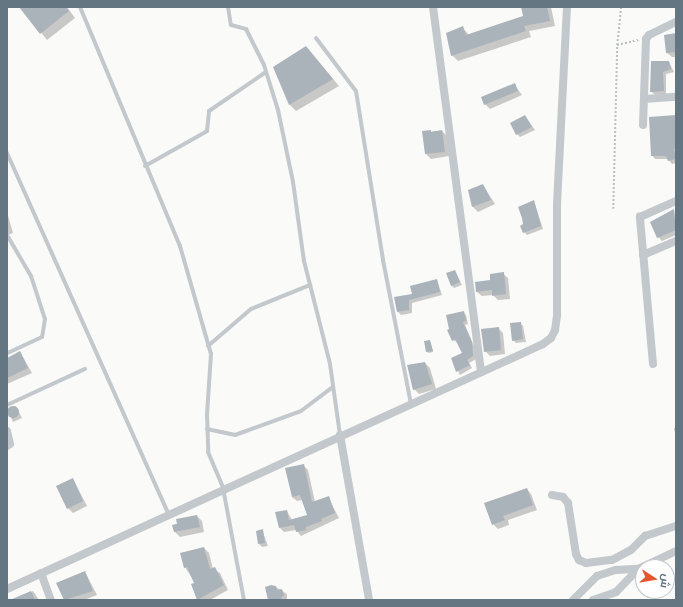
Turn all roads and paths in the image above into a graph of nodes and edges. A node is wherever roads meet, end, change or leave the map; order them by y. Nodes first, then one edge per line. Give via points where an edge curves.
1 (80, 7) edge
2 (228, 7) edge
3 (433, 7) edge
4 (567, 7) edge
5 (621, 7) edge
6 (676, 22) edge
7 (316, 38) dead end
8 (646, 39) junction
9 (617, 45) junction
10 (266, 72) junction
11 (676, 97) edge
12 (644, 99) junction
13 (643, 125) dead end
14 (7, 153) edge
15 (144, 166) junction
16 (676, 201) edge
17 (613, 209) dead end
18 (7, 235) edge
19 (676, 241) edge
20 (643, 254) junction
21 (310, 286) junction
22 (208, 346) junction
23 (7, 353) edge
24 (653, 364) dead end
25 (85, 369) dead end
26 (481, 372) junction
27 (333, 387) junction
28 (7, 405) edge
29 (411, 405) junction
30 (207, 429) junction
31 (7, 431) edge
32 (340, 435) junction
33 (7, 446) edge
34 (223, 488) junction
35 (552, 495) dead end
36 (169, 516) junction
37 (676, 526) edge
38 (676, 551) edge
39 (659, 559) edge
40 (635, 569) edge
41 (635, 572) edge
42 (41, 573) junction
43 (7, 589) edge
44 (51, 600) edge
45 (244, 600) edge
46 (369, 600) edge
47 (575, 600) edge
48 (593, 600) edge

1 - 15 lane
2 - 10 lane via 231,26 246,29
3 - 26 street
4 - 26 street via 557,204 555,330 543,344
5 - 9 path
6 - 8 street via 649,35
7 - 29 lane via 356,91 383,260
8 - 9 path
8 - 12 street
9 - 17 path
10 - 15 lane via 209,111 207,131
10 - 21 lane via 278,110 293,182
11 - 12 street
12 - 13 street
14 - 36 lane
15 - 22 lane via 180,246
16 - 20 street via 640,217
18 - 23 lane via 31,276 45,319 42,337
19 - 20 street
20 - 24 street
21 - 22 lane via 251,309
21 - 27 lane
22 - 30 lane via 211,354
25 - 28 lane
26 - 29 street
27 - 30 lane via 301,411 235,435
27 - 32 lane
29 - 32 street
30 - 34 lane via 208,452
31 - 33 street via 10,444
32 - 34 street
32 - 46 street
34 - 36 street
34 - 45 lane
35 - 37 street via 563,497 568,503 576,554 579,560 586,564 612,560 631,550 645,536
36 - 42 street
38 - 39 street
40 - 47 street via 616,570 597,576
41 - 48 street via 616,592
42 - 43 street
42 - 44 street

